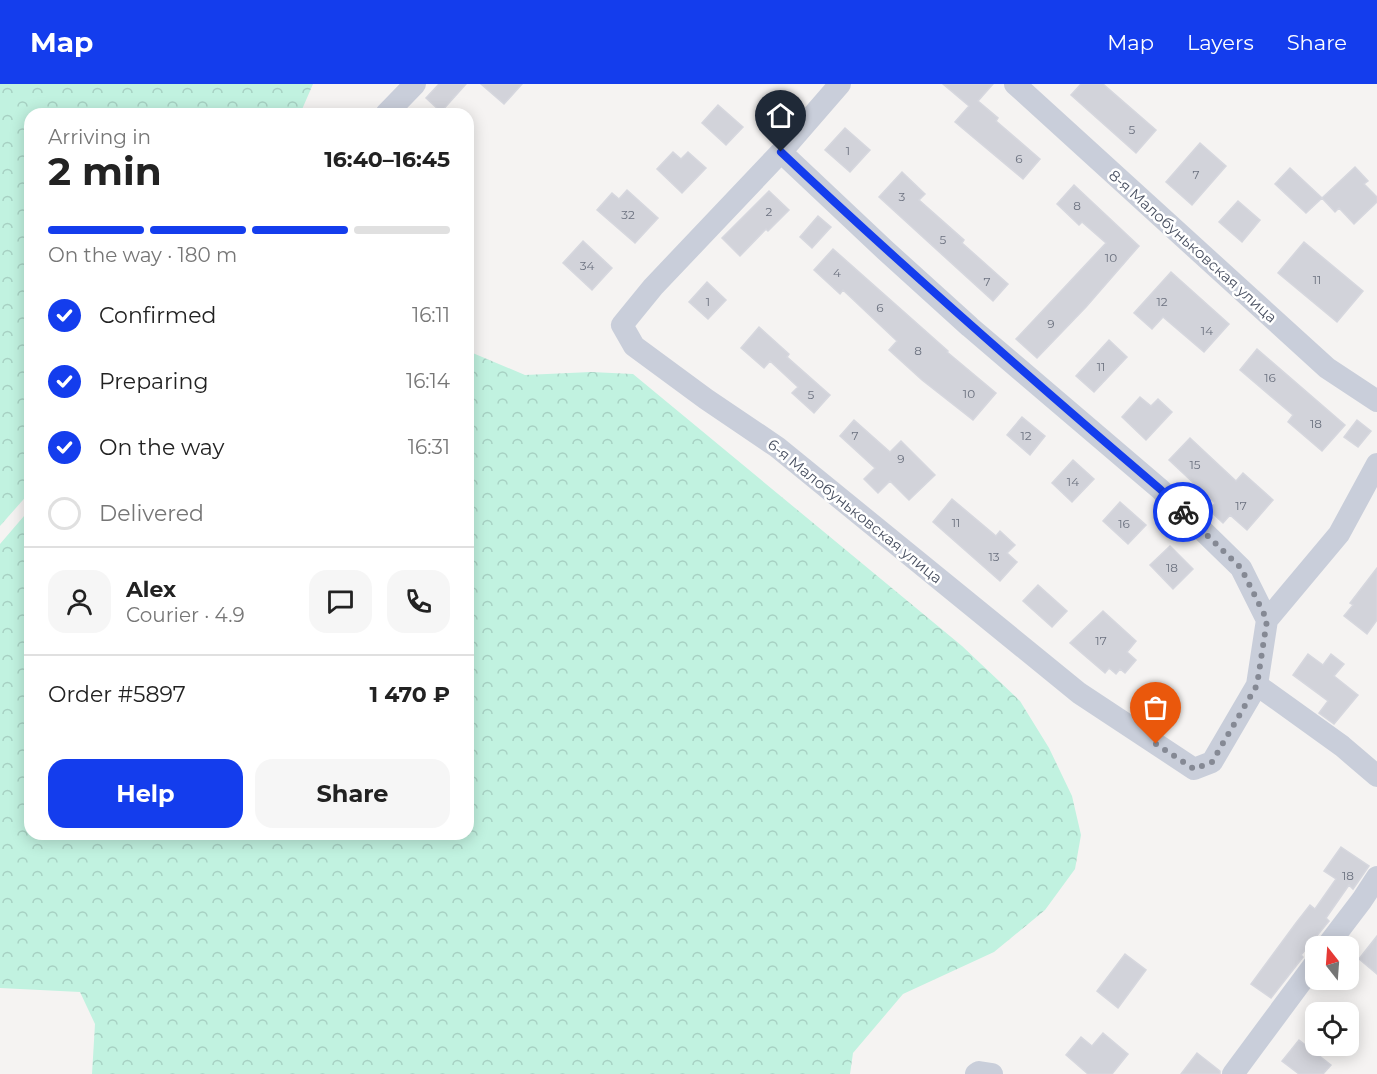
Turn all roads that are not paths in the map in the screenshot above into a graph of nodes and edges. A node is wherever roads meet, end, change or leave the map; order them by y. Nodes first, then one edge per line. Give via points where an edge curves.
1 (415, 84) edge
2 (840, 84) edge
3 (1015, 84) edge
4 (392, 108) edge
5 (781, 152) junction
6 (1377, 401) edge
7 (1377, 464) edge
8 (1267, 620) junction
9 (1257, 685) junction
10 (1377, 776) edge
11 (1377, 877) edge
12 (1335, 936) edge
13 (1305, 977) edge
14 (976, 1074) edge
15 (992, 1074) edge
16 (1233, 1074) edge

1 - 4 street
2 - 5 street
3 - 6 street, 8-я Малобуньковская улица via 1327,368
5 - 8 street via 970,327 1160,489 1241,568
5 - 9 street, 6-я Малобуньковская улица via 622,325 634,346 777,447 1079,693 1194,769 1212,762
7 - 8 street via 1339,534
8 - 9 street
9 - 10 street
11 - 12 street
13 - 16 street
14 - 15 street

